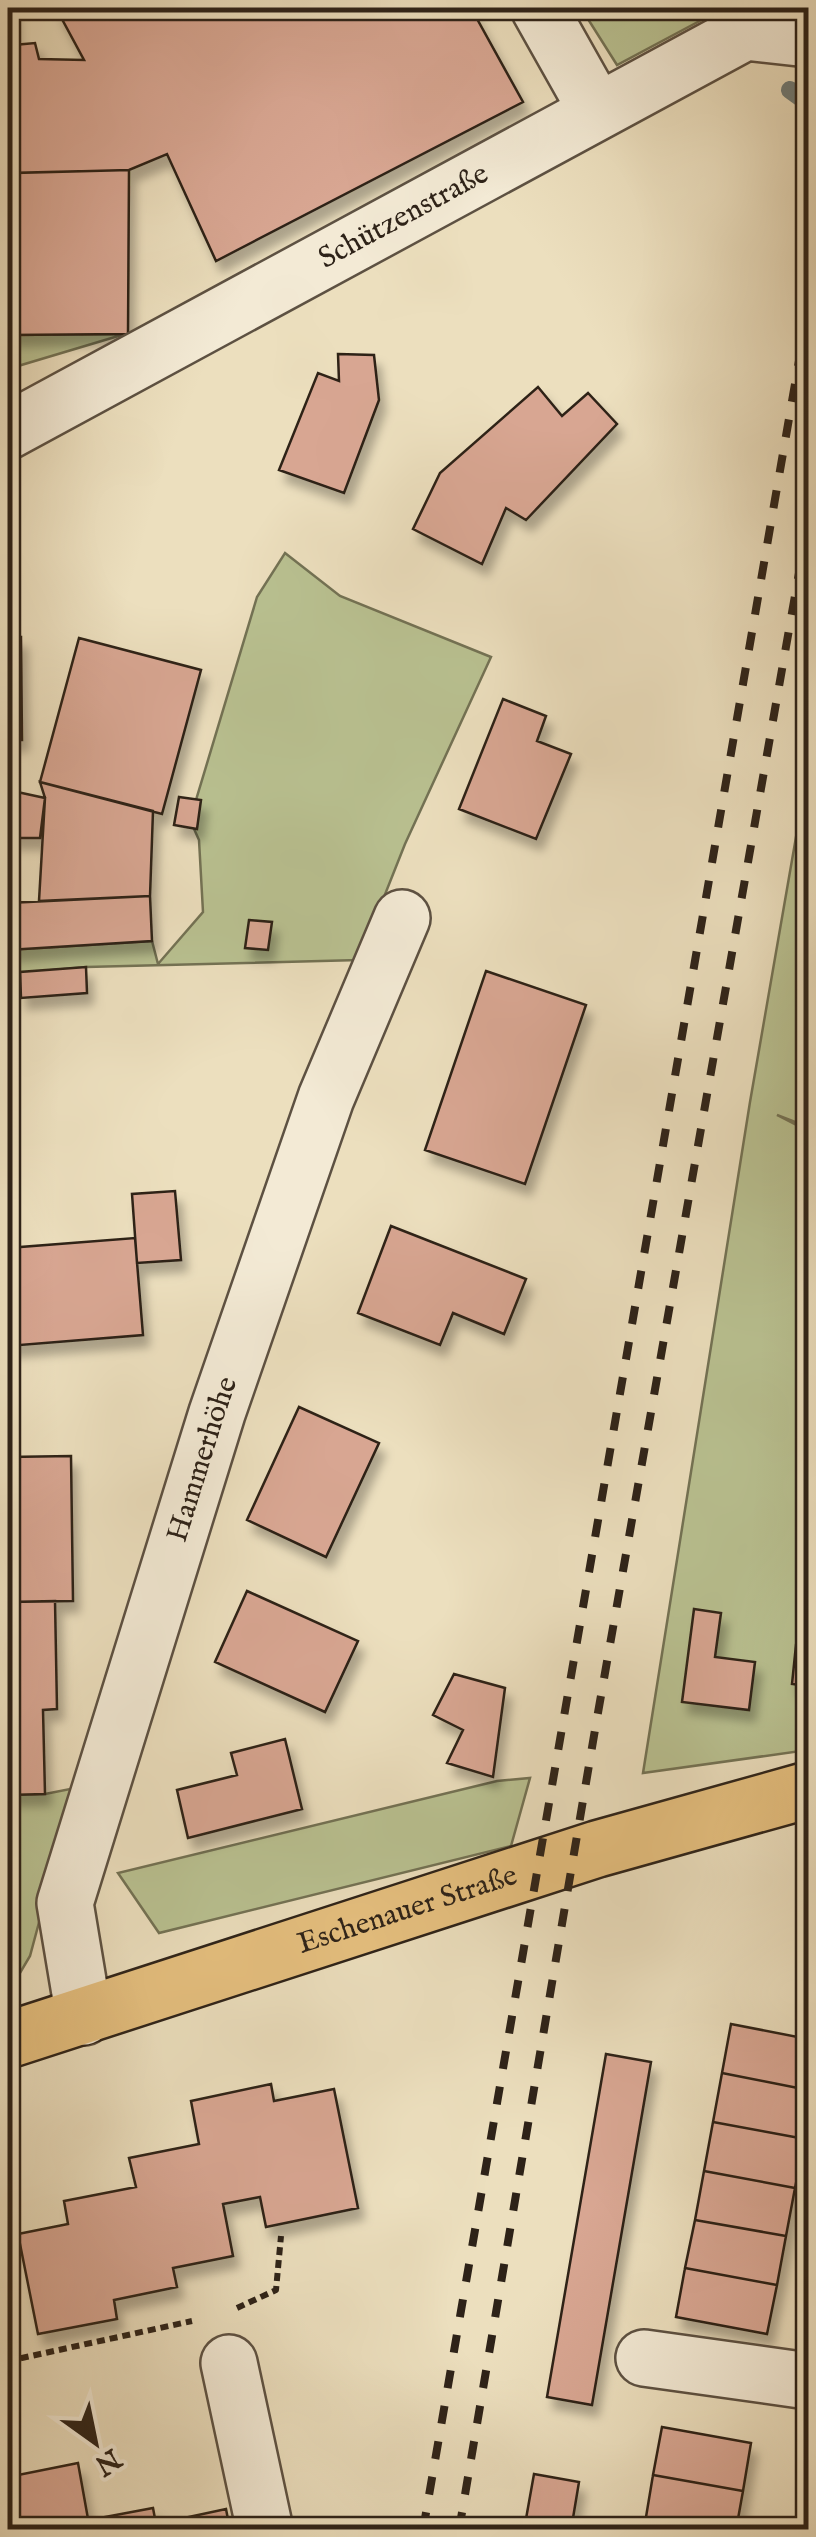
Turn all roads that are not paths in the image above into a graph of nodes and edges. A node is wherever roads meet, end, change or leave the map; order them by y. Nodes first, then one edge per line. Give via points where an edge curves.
1 (538, 8) edge
2 (808, 39) edge
3 (597, 110) junction
4 (8, 432) edge
5 (402, 918) dead end
6 (808, 1790) edge
7 (84, 2017) junction
8 (8, 2040) edge
9 (222, 2331) road end
10 (644, 2358) dead end
11 (808, 2382) edge
12 (265, 2530) edge

1 - 3 street
2 - 3 street, Schützenstraße via 744,32
3 - 4 street, Schützenstraße
5 - 7 street, Hammerhöhe via 326,1098 217,1413 65,1904
6 - 7 main road, Eschenauer Straße via 597,1850
7 - 8 main road, Eschenauer Straße
9 - 12 street
10 - 11 street

